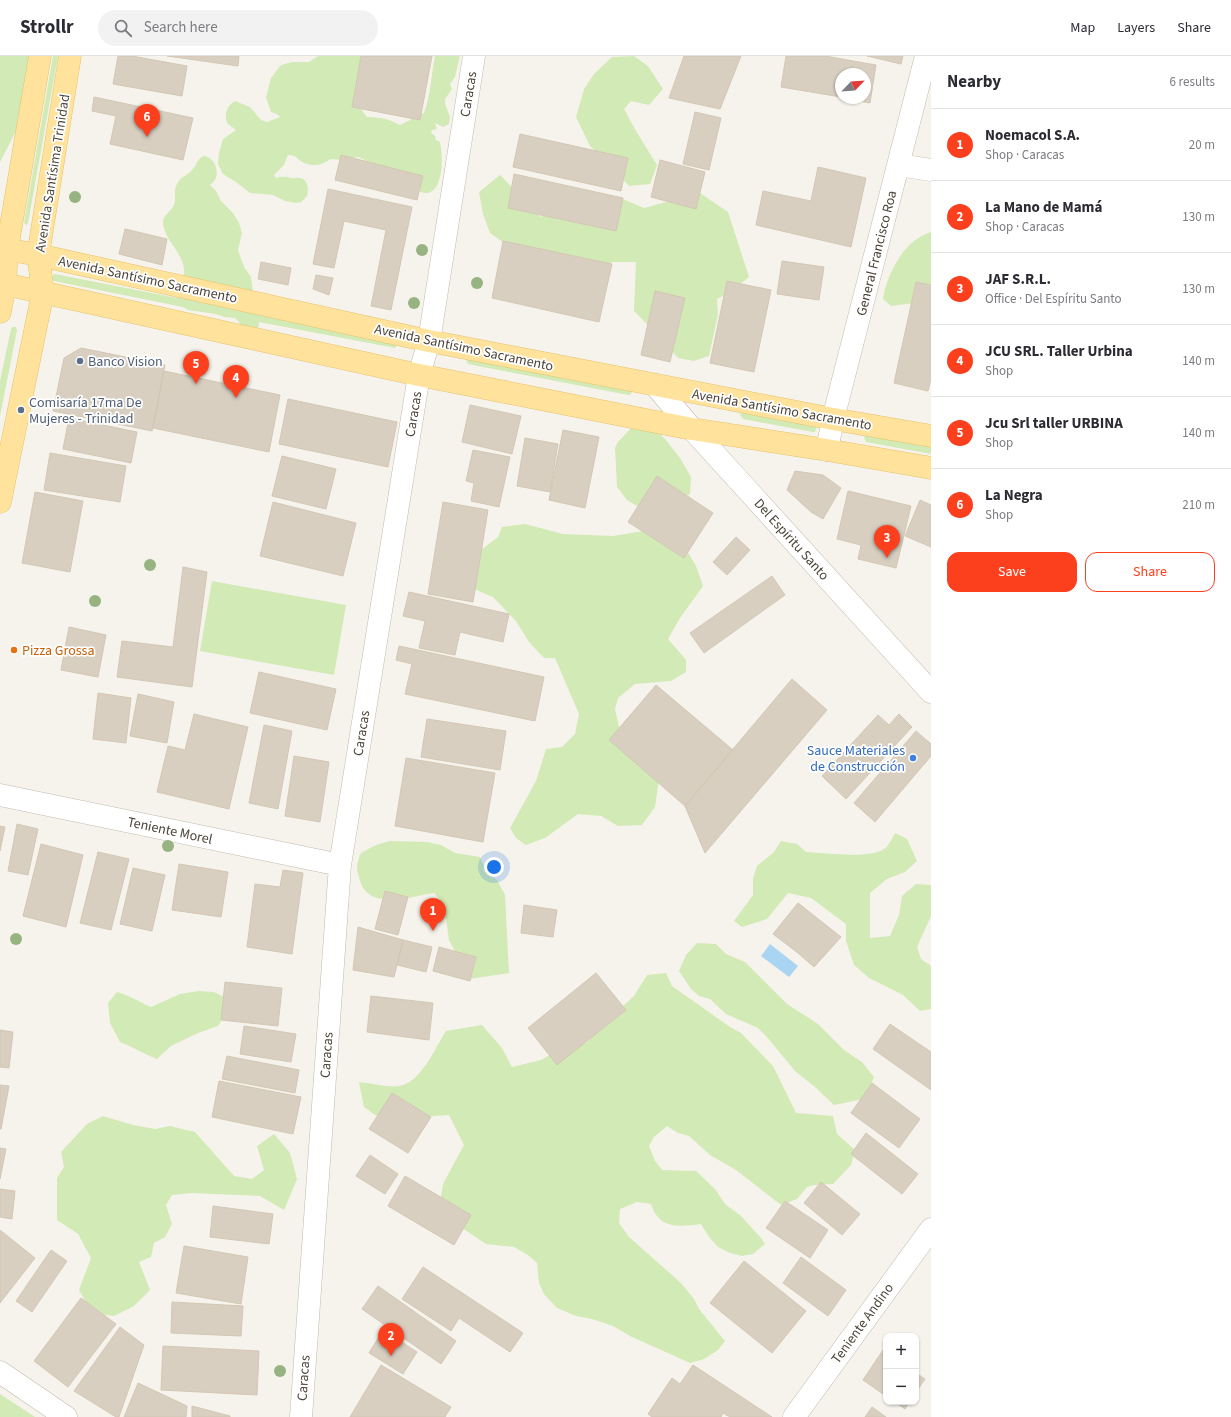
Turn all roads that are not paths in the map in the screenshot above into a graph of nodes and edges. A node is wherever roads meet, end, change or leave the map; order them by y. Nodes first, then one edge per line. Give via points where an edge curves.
1 (40, 56) edge
2 (70, 56) edge
3 (474, 56) edge
4 (926, 56) edge
5 (898, 165) junction
6 (931, 170) edge
7 (4, 248) edge
8 (38, 254) junction
9 (3, 284) edge
10 (43, 292) junction
11 (0, 312) edge
12 (429, 341) junction
13 (419, 375) junction
14 (655, 385) junction
15 (833, 419) junction
16 (692, 429) junction
17 (931, 436) edge
18 (827, 450) junction
19 (931, 468) edge
20 (0, 502) edge
21 (931, 692) edge
22 (0, 795) edge
23 (340, 864) junction
24 (931, 1229) edge
25 (0, 1372) edge
26 (66, 1417) edge
27 (301, 1417) edge
28 (794, 1417) edge

1 - 7 main road
2 - 8 main road, Avenida Santísima Trinidad
3 - 12 street, Caracas
4 - 5 street, General Francisco Roa
5 - 6 street
5 - 15 street, General Francisco Roa
7 - 8 main road, Avenida Santísimo Sacramento
7 - 9 main road
8 - 10 main road, Avenida Santísima Trinidad
8 - 12 main road, Avenida Santísimo Sacramento
9 - 10 main road
9 - 11 main road
10 - 13 main road
10 - 20 main road, Avenida Santísima Trinidad
12 - 13 street, Caracas
12 - 14 main road, Avenida Santísimo Sacramento
13 - 16 main road
13 - 23 street, Caracas
14 - 15 main road, Avenida Santísimo Sacramento
14 - 16 street, Del Espíritu Santo
15 - 17 main road, Avenida Santísimo Sacramento
15 - 18 street, General Francisco Roa
16 - 18 main road
16 - 21 street, Del Espíritu Santo
18 - 19 main road
22 - 23 street, Teniente Morel
23 - 27 street, Caracas
24 - 28 street, Teniente Andino
25 - 26 street

